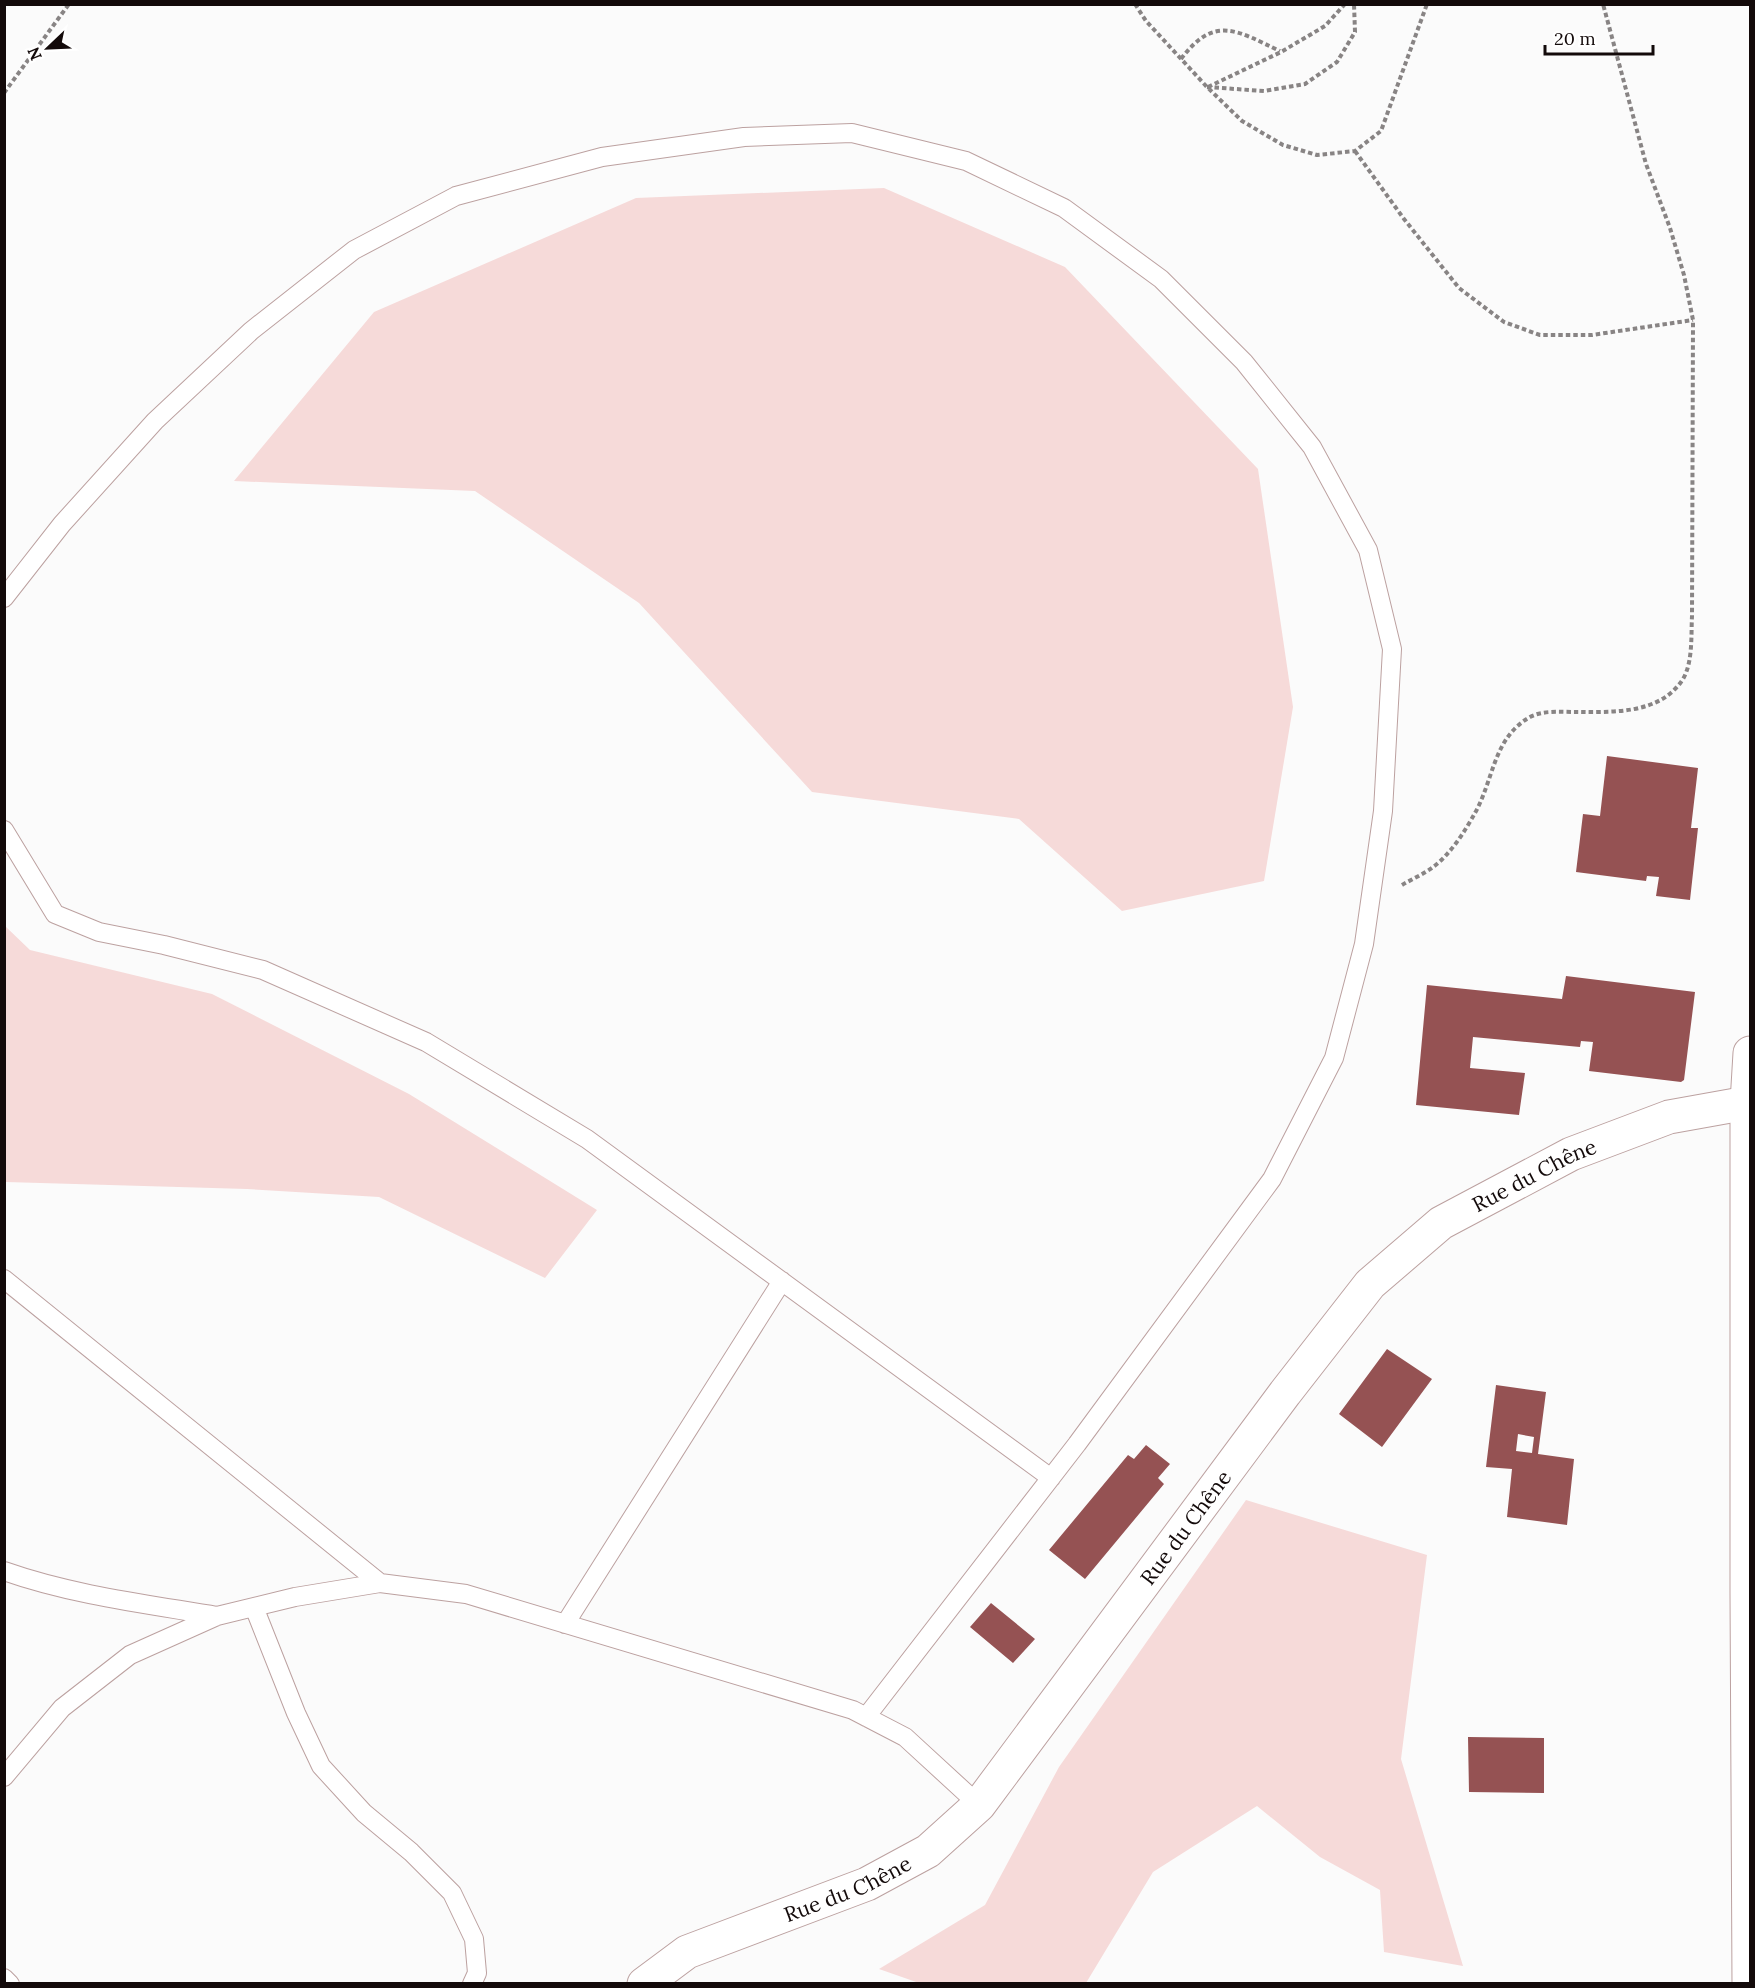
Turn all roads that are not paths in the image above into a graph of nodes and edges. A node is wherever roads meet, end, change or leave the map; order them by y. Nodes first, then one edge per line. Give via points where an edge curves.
1 (4, 598) edge
2 (4, 830) edge
3 (1750, 1053) edge
4 (1749, 1102) edge
5 (4, 1279) edge
6 (782, 1281) junction
7 (1051, 1478) junction
8 (4, 1571) edge
9 (380, 1583) junction
10 (254, 1607) junction
11 (217, 1616) junction
12 (565, 1624) junction
13 (866, 1717) junction
14 (4, 1777) edge
15 (979, 1804) junction
16 (4, 1978) edge
17 (10, 1983) edge
18 (472, 1983) edge
19 (644, 1983) edge
20 (1749, 1983) edge

1 - 7 lane via 62,524 155,421 251,331 354,250 456,196 602,157 744,137 852,133 966,161 1065,208 1161,279 1244,362 1312,447 1368,550 1392,649 1383,810 1364,944 1334,1058 1272,1179
2 - 6 lane via 55,914 99,932 263,970 426,1042 587,1139
3 - 4 street
4 - 15 street, Rue du Chêne via 1669,1117 1571,1154 1441,1223 1370,1284
4 - 20 street
5 - 9 lane
6 - 7 lane
6 - 12 lane
7 - 13 lane
8 - 11 lane via 113,1598
9 - 10 lane
9 - 12 lane via 466,1594
10 - 11 lane
10 - 18 lane via 321,1766 364,1813 452,1893 474,1939 477,1973
11 - 14 lane via 130,1655 62,1708
12 - 13 lane
13 - 15 lane via 905,1737
15 - 19 street, Rue du Chêne via 928,1851 867,1884 687,1952
16 - 17 lane

